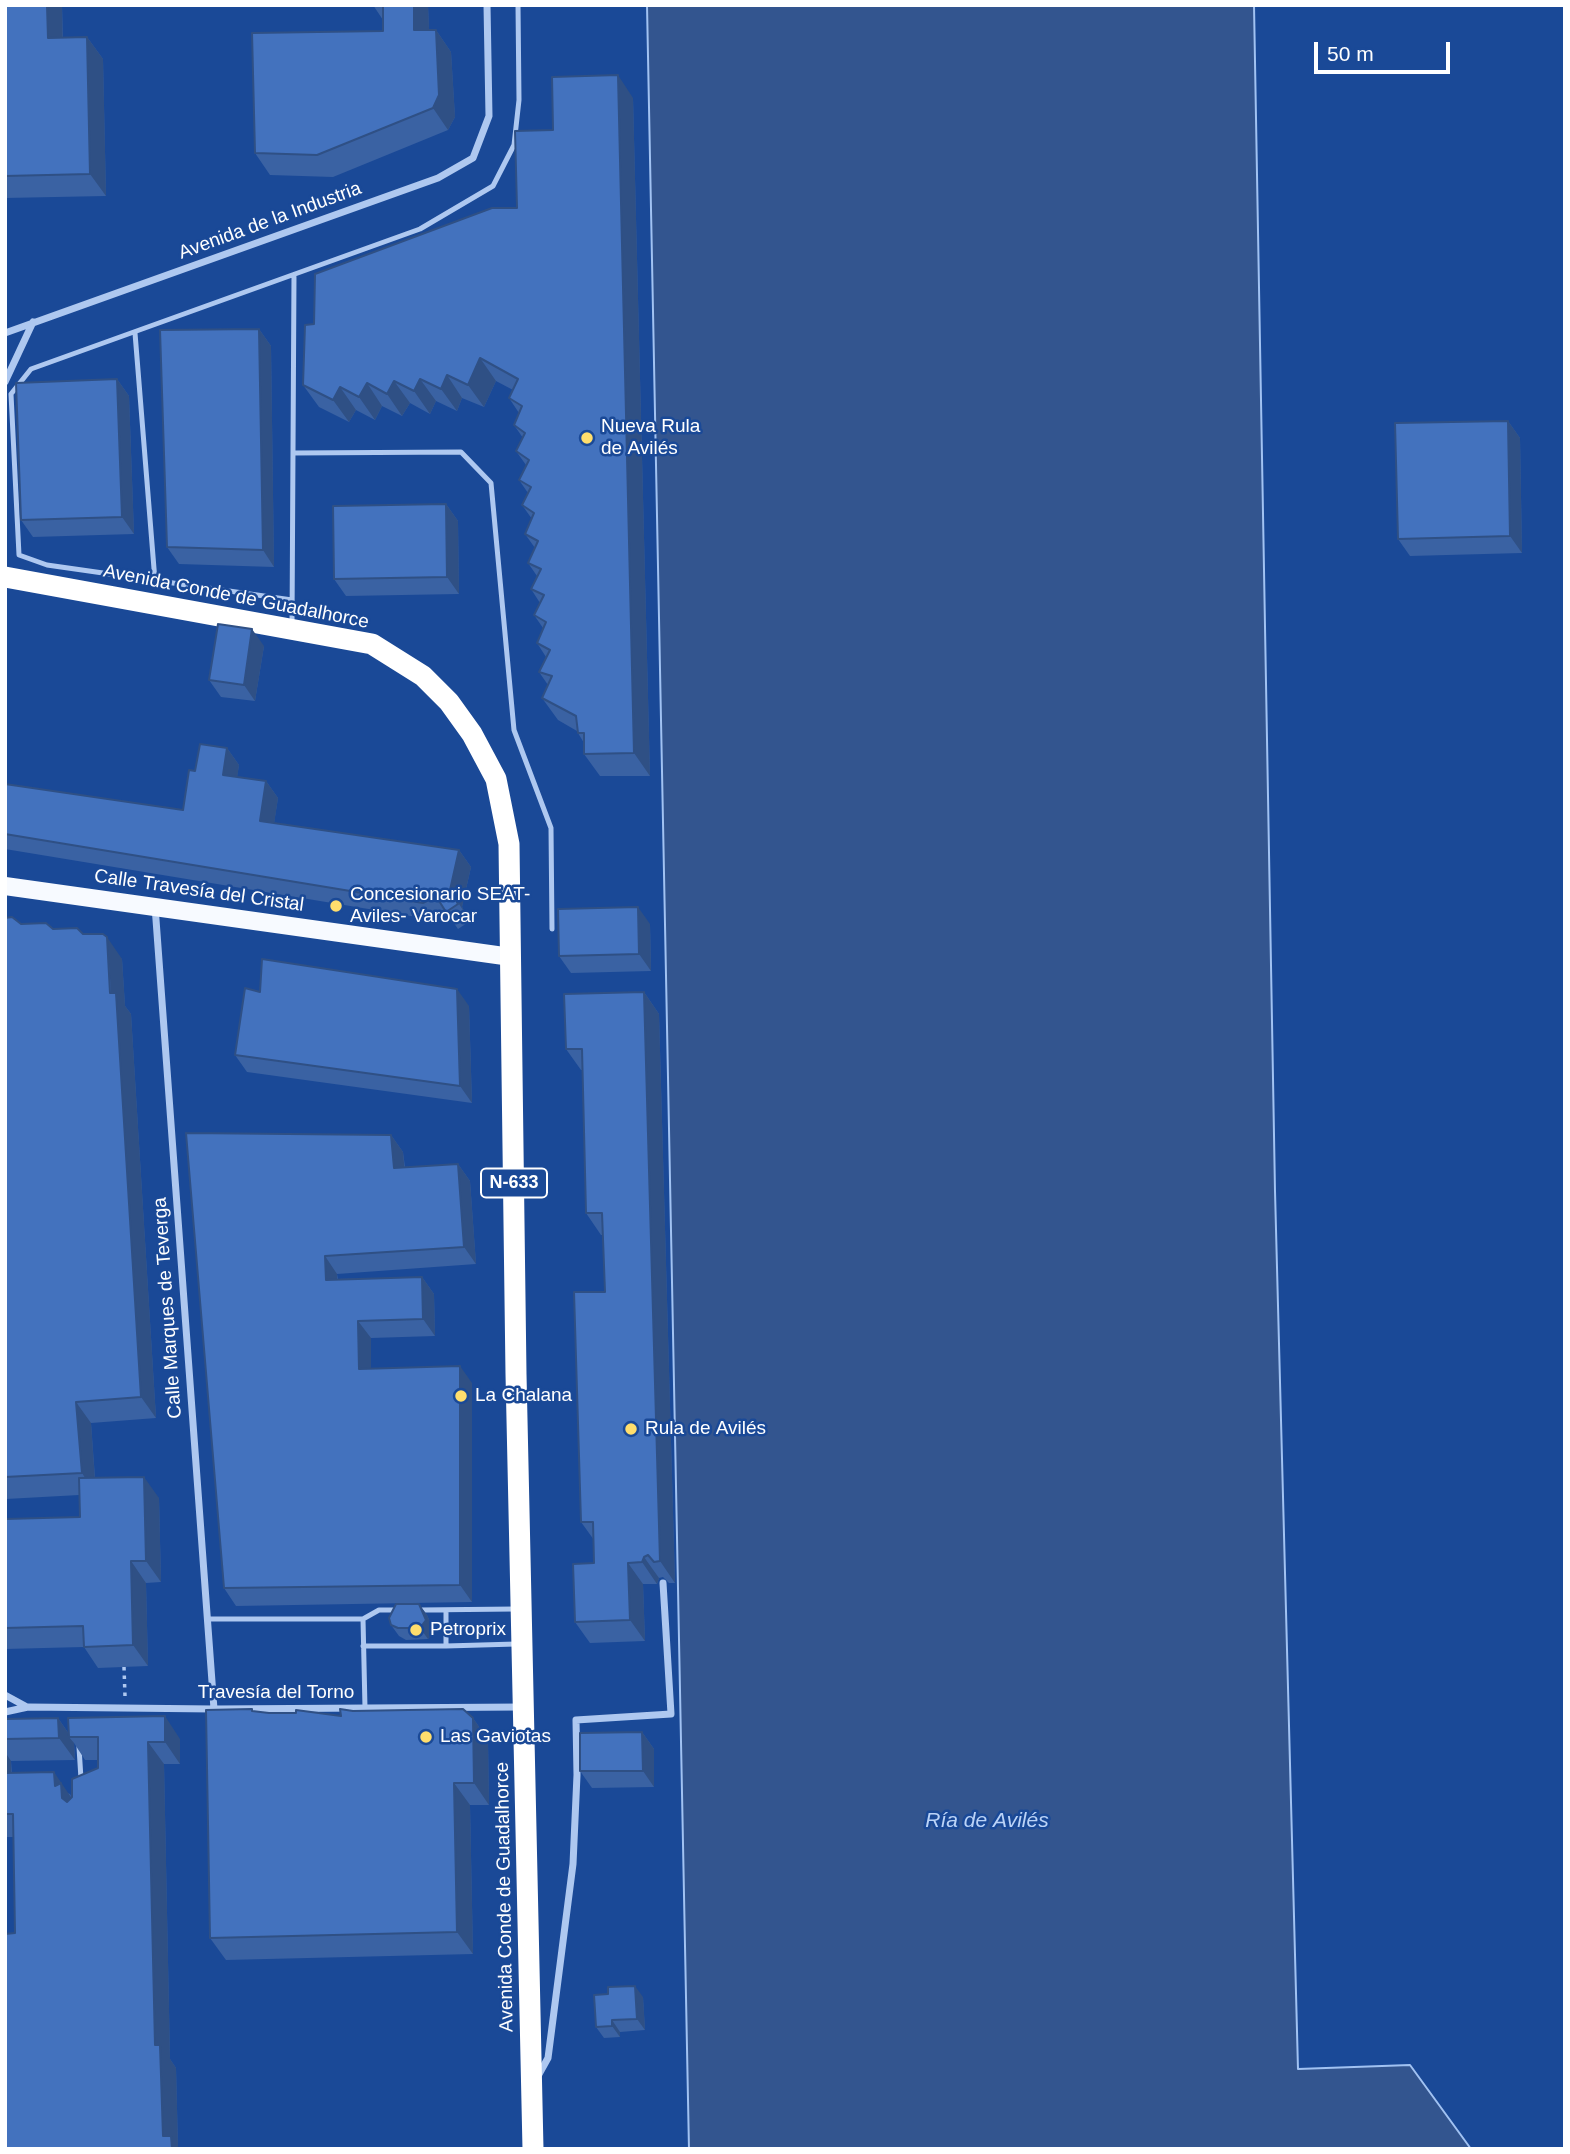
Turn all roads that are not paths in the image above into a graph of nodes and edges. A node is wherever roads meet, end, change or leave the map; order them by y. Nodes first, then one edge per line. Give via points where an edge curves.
1 (487, 5) edge
2 (518, 5) edge
3 (294, 275) junction
4 (33, 322) junction
5 (5, 332) edge
6 (135, 333) junction
7 (5, 382) edge
8 (293, 453) junction
9 (5, 577) edge
10 (155, 580) junction
11 (292, 600) junction
12 (292, 628) junction
13 (5, 886) edge
14 (155, 906) junction
15 (552, 929) dead end
16 (511, 957) junction
17 (663, 1583) dead end
18 (521, 1609) junction
19 (406, 1610) edge
20 (419, 1610) edge
21 (446, 1610) junction
22 (207, 1619) junction
23 (363, 1619) junction
24 (522, 1644) junction
25 (363, 1646) junction
26 (446, 1646) junction
27 (5, 1695) edge
28 (28, 1707) junction
29 (523, 1707) junction
30 (365, 1708) junction
31 (77, 1709) junction
32 (214, 1709) junction
33 (5, 1712) edge
34 (78, 1719) edge
35 (79, 1741) edge
36 (82, 1793) edge
37 (531, 2089) junction
38 (533, 2149) edge

1 - 4 street, Avenida de la Industria via 489,117 473,158 438,178
2 - 3 lane, Avenida Conde de Guadalhorce via 519,100 514,145 493,186 420,229
3 - 6 lane, Avenida Conde de Guadalhorce
3 - 8 lane
4 - 5 street, Avenida de la Industria
4 - 7 street
6 - 10 lane
6 - 10 lane, Avenida Conde de Guadalhorce via 31,369 11,394 19,555 47,565
8 - 11 lane
8 - 15 lane via 461,452 491,483 514,730 551,828
9 - 12 highway, Avenida Conde de Guadalhorce / N-633
10 - 11 lane, Avenida Conde de Guadalhorce
11 - 12 lane
12 - 16 highway, Avenida Conde de Guadalhorce / N-633 via 372,644 423,676 472,734 496,779 509,844
13 - 14 main road, Calle Travesía del Cristal
14 - 16 main road, Calle Travesía del Cristal
14 - 22 street, Calle Marques de Teverga
16 - 18 highway, Avenida Conde de Guadalhorce / N-633
17 - 37 street via 671,1714 576,1720 573,1864 548,2058
18 - 21 lane
18 - 24 highway, Avenida Conde de Guadalhorce / N-633
19 - 23 lane via 379,1610
20 - 21 lane
21 - 26 lane
22 - 23 lane
22 - 32 street, Calle Marques de Teverga
23 - 25 lane
24 - 26 lane
24 - 29 highway, Avenida Conde de Guadalhorce / N-633
25 - 26 lane
25 - 30 lane
27 - 28 street, Travesía del Torno
28 - 31 street, Travesía del Torno
28 - 33 street, Travesía del Torno
29 - 30 street, Travesía del Torno
29 - 37 highway, Avenida Conde de Guadalhorce / N-633
30 - 32 street, Travesía del Torno
31 - 32 street, Travesía del Torno
31 - 34 lane
35 - 36 lane
37 - 38 highway, Avenida Conde de Guadalhorce / N-633

